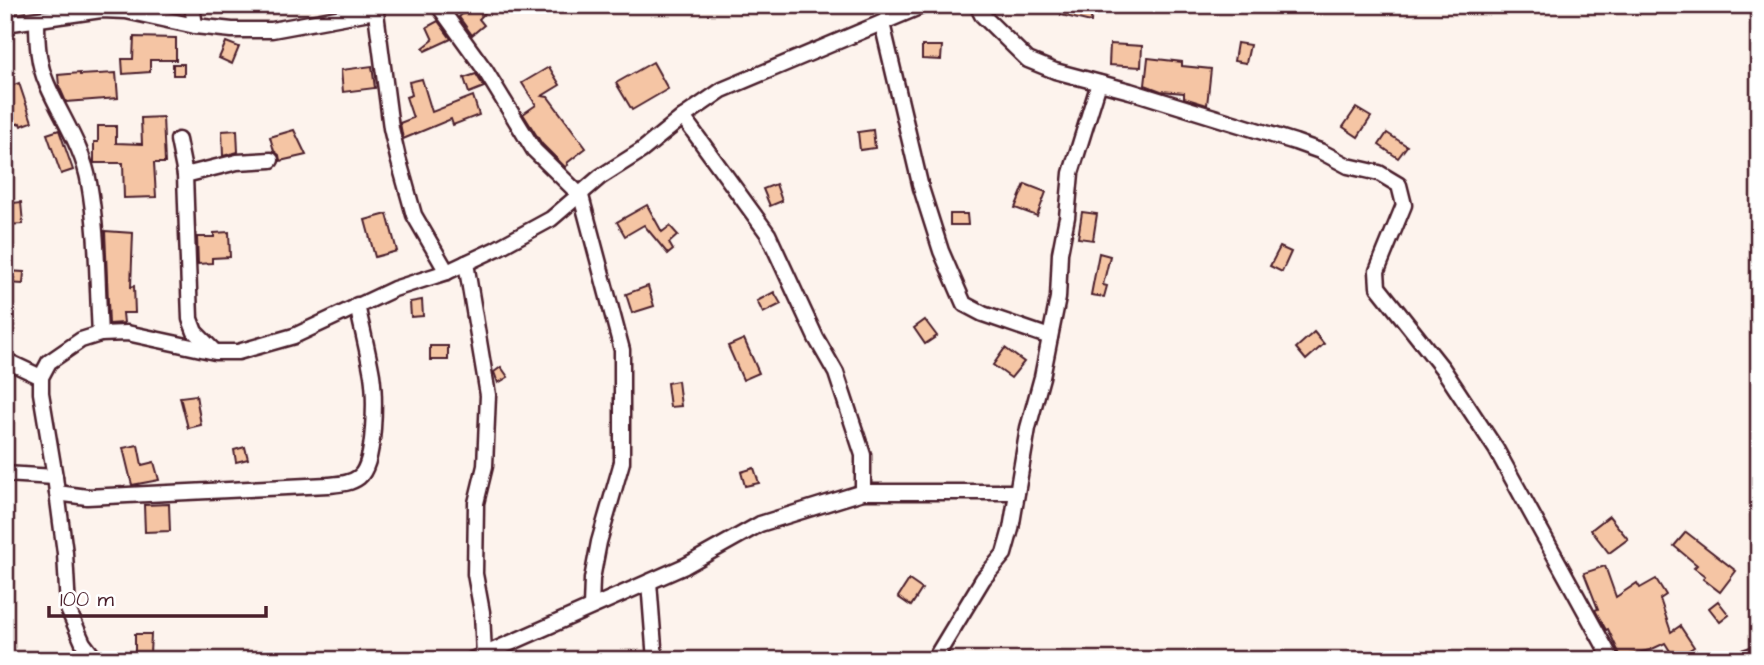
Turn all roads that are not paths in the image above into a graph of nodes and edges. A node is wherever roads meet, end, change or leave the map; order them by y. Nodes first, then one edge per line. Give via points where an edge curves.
1 (192, 5) edge
2 (438, 5) edge
3 (977, 5) edge
4 (916, 7) edge
5 (375, 8) edge
6 (37, 20) junction
7 (882, 23) junction
8 (5, 24) edge
9 (195, 26) junction
10 (1099, 83) junction
11 (683, 117) junction
12 (178, 139) dead end
13 (271, 160) dead end
14 (185, 175) junction
15 (581, 196) junction
16 (466, 263) junction
17 (447, 271) junction
18 (357, 305) junction
19 (100, 334) junction
20 (1050, 337) junction
21 (215, 352) junction
22 (5, 360) edge
23 (41, 377) junction
24 (5, 474) edge
25 (55, 477) junction
26 (863, 492) junction
27 (1017, 492) junction
28 (57, 493) junction
29 (649, 582) junction
30 (591, 607) junction
31 (1759, 653) edge
32 (478, 657) edge
33 (96, 660) edge
34 (655, 660) edge
35 (934, 660) edge
36 (1612, 660) edge
37 (1738, 660) edge

1 - 9 street
2 - 15 street via 534,150
3 - 10 street via 1028,60
4 - 7 street
5 - 9 street via 272,30
5 - 17 street via 390,128 414,215
6 - 8 street
6 - 9 street via 101,10
6 - 19 street via 37,47 46,83 68,123 89,183
7 - 11 street via 722,90
7 - 20 street via 922,188 964,304
10 - 20 street via 1071,173
10 - 36 street via 1296,142 1399,185 1404,205 1377,271 1378,287 1443,369 1496,449
11 - 15 street
11 - 26 street via 768,234 836,373 863,455
12 - 14 street
13 - 14 street via 237,162
14 - 21 street via 190,319 195,332
15 - 16 street via 551,219
15 - 30 street via 622,350 622,462 599,542
16 - 17 street
16 - 32 street via 488,395 485,466 476,503 475,574 482,612
17 - 18 street
18 - 21 street via 275,343
18 - 28 street via 373,378 372,438 362,475 348,483 328,485 87,497
19 - 21 street via 127,333
19 - 23 street via 81,340 49,362
20 - 27 street
22 - 23 street
23 - 25 street
24 - 25 street
25 - 28 street
26 - 27 street
26 - 29 street via 760,524
27 - 35 street via 1004,554 983,579
28 - 33 street via 68,609
29 - 30 street
29 - 34 street
30 - 32 street
31 - 37 street

